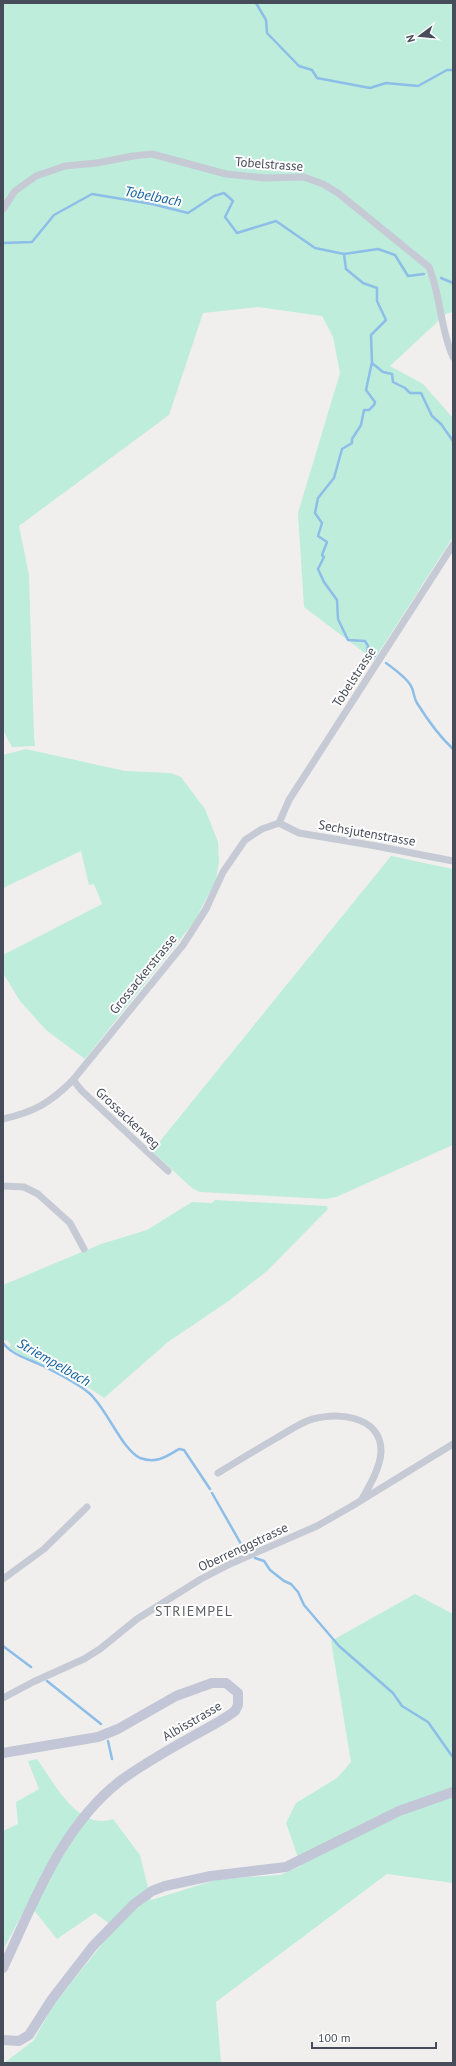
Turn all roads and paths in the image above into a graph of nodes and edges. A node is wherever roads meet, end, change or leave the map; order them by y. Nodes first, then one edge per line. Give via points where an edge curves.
1 (3, 209) edge
2 (453, 357) edge
3 (453, 545) edge
4 (279, 823) junction
5 (453, 861) edge
6 (73, 1080) junction
7 (3, 1119) edge
8 (168, 1171) dead end
9 (3, 1186) edge
10 (84, 1249) dead end
11 (453, 1444) edge
12 (218, 1473) dead end
13 (362, 1500) junction
14 (87, 1507) dead end
15 (3, 1579) edge
16 (3, 1698) edge
17 (3, 1753) edge
18 (453, 1792) edge
19 (3, 1968) edge
20 (3, 2040) edge

1 - 2 street, Tobelstrasse via 15,191 36,176 64,166 133,156 165,156 226,174 265,178 304,177 338,193 429,267
3 - 4 street, Tobelstrasse via 289,800
4 - 5 street, Sechsjutenstrasse via 299,833
4 - 6 street, Grossackerstrasse via 262,829 241,845 223,872 206,909 184,945
6 - 7 street, Grossackerstrasse via 35,1110
6 - 8 street, Grossackerweg
9 - 10 street via 24,1187 38,1194 70,1224
11 - 13 street, Oberrenggstrasse
12 - 13 street via 308,1421 336,1416 350,1418 369,1425 380,1441 380,1461
13 - 16 street, Oberrenggstrasse via 317,1526 202,1579 137,1619 84,1659
14 - 15 street via 44,1549
17 - 19 main road, Albisstrasse via 86,1740 109,1733 163,1703 212,1683 226,1683 238,1693 235,1711 139,1768 87,1812 53,1864
18 - 20 main road via 399,1810 286,1867 211,1876 171,1884 152,1891 134,1904 93,1946 52,1999 29,2036 19,2041

